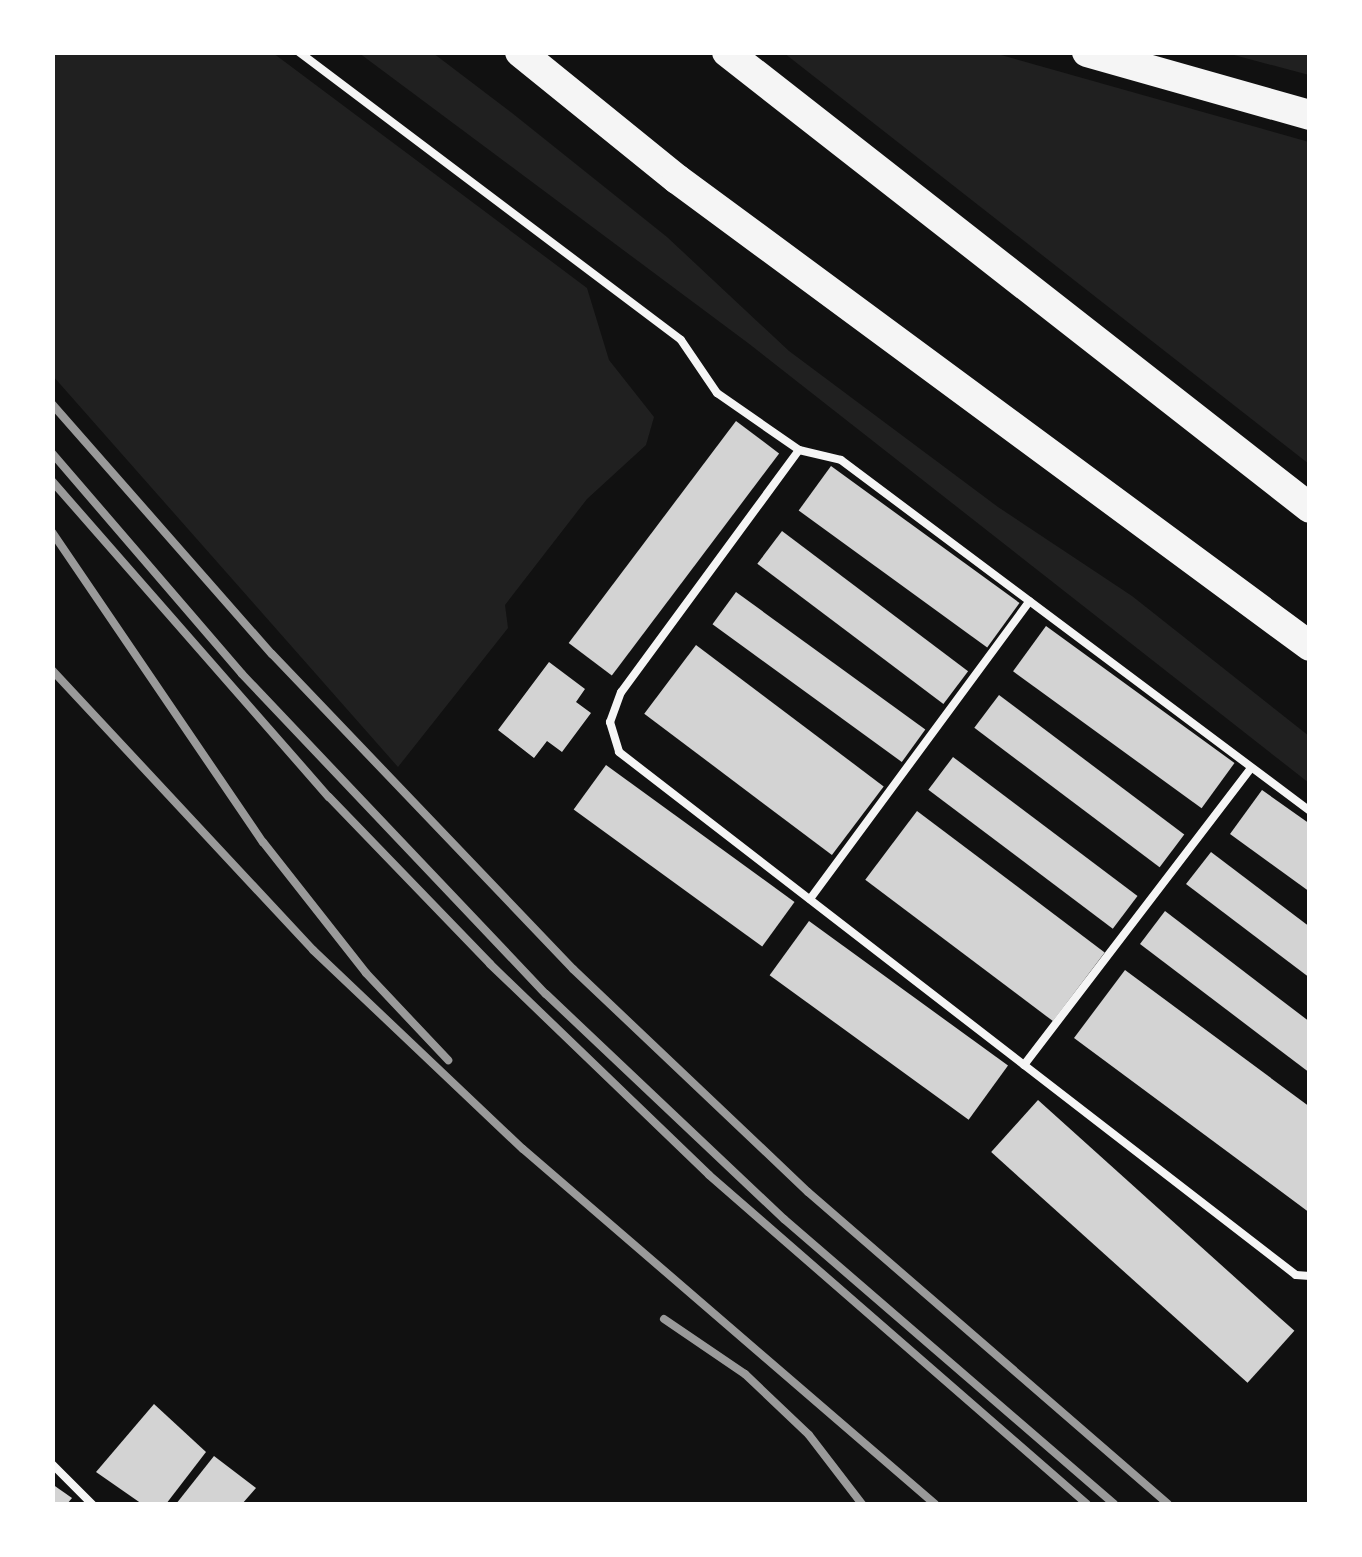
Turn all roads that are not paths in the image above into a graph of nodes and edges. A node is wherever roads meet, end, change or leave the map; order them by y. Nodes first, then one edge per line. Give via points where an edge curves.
1 (299, 52) edge
2 (520, 52) edge
3 (727, 52) edge
4 (1087, 52) edge
5 (1310, 115) edge
6 (799, 450) junction
7 (1310, 508) edge
8 (1030, 601) junction
9 (1310, 646) edge
10 (1251, 768) junction
11 (1310, 812) edge
12 (810, 899) junction
13 (1024, 1065) junction
14 (1310, 1276) edge
15 (52, 1464) edge
16 (92, 1504) edge

1 - 6 lane via 681,340 716,393
2 - 9 highway via 677,178
3 - 7 highway
4 - 5 highway
6 - 8 lane via 841,460
6 - 12 lane via 621,692 610,722 619,752
8 - 10 lane
8 - 12 lane
10 - 11 lane
10 - 13 lane
12 - 13 lane
13 - 14 lane via 1296,1275
15 - 16 lane

